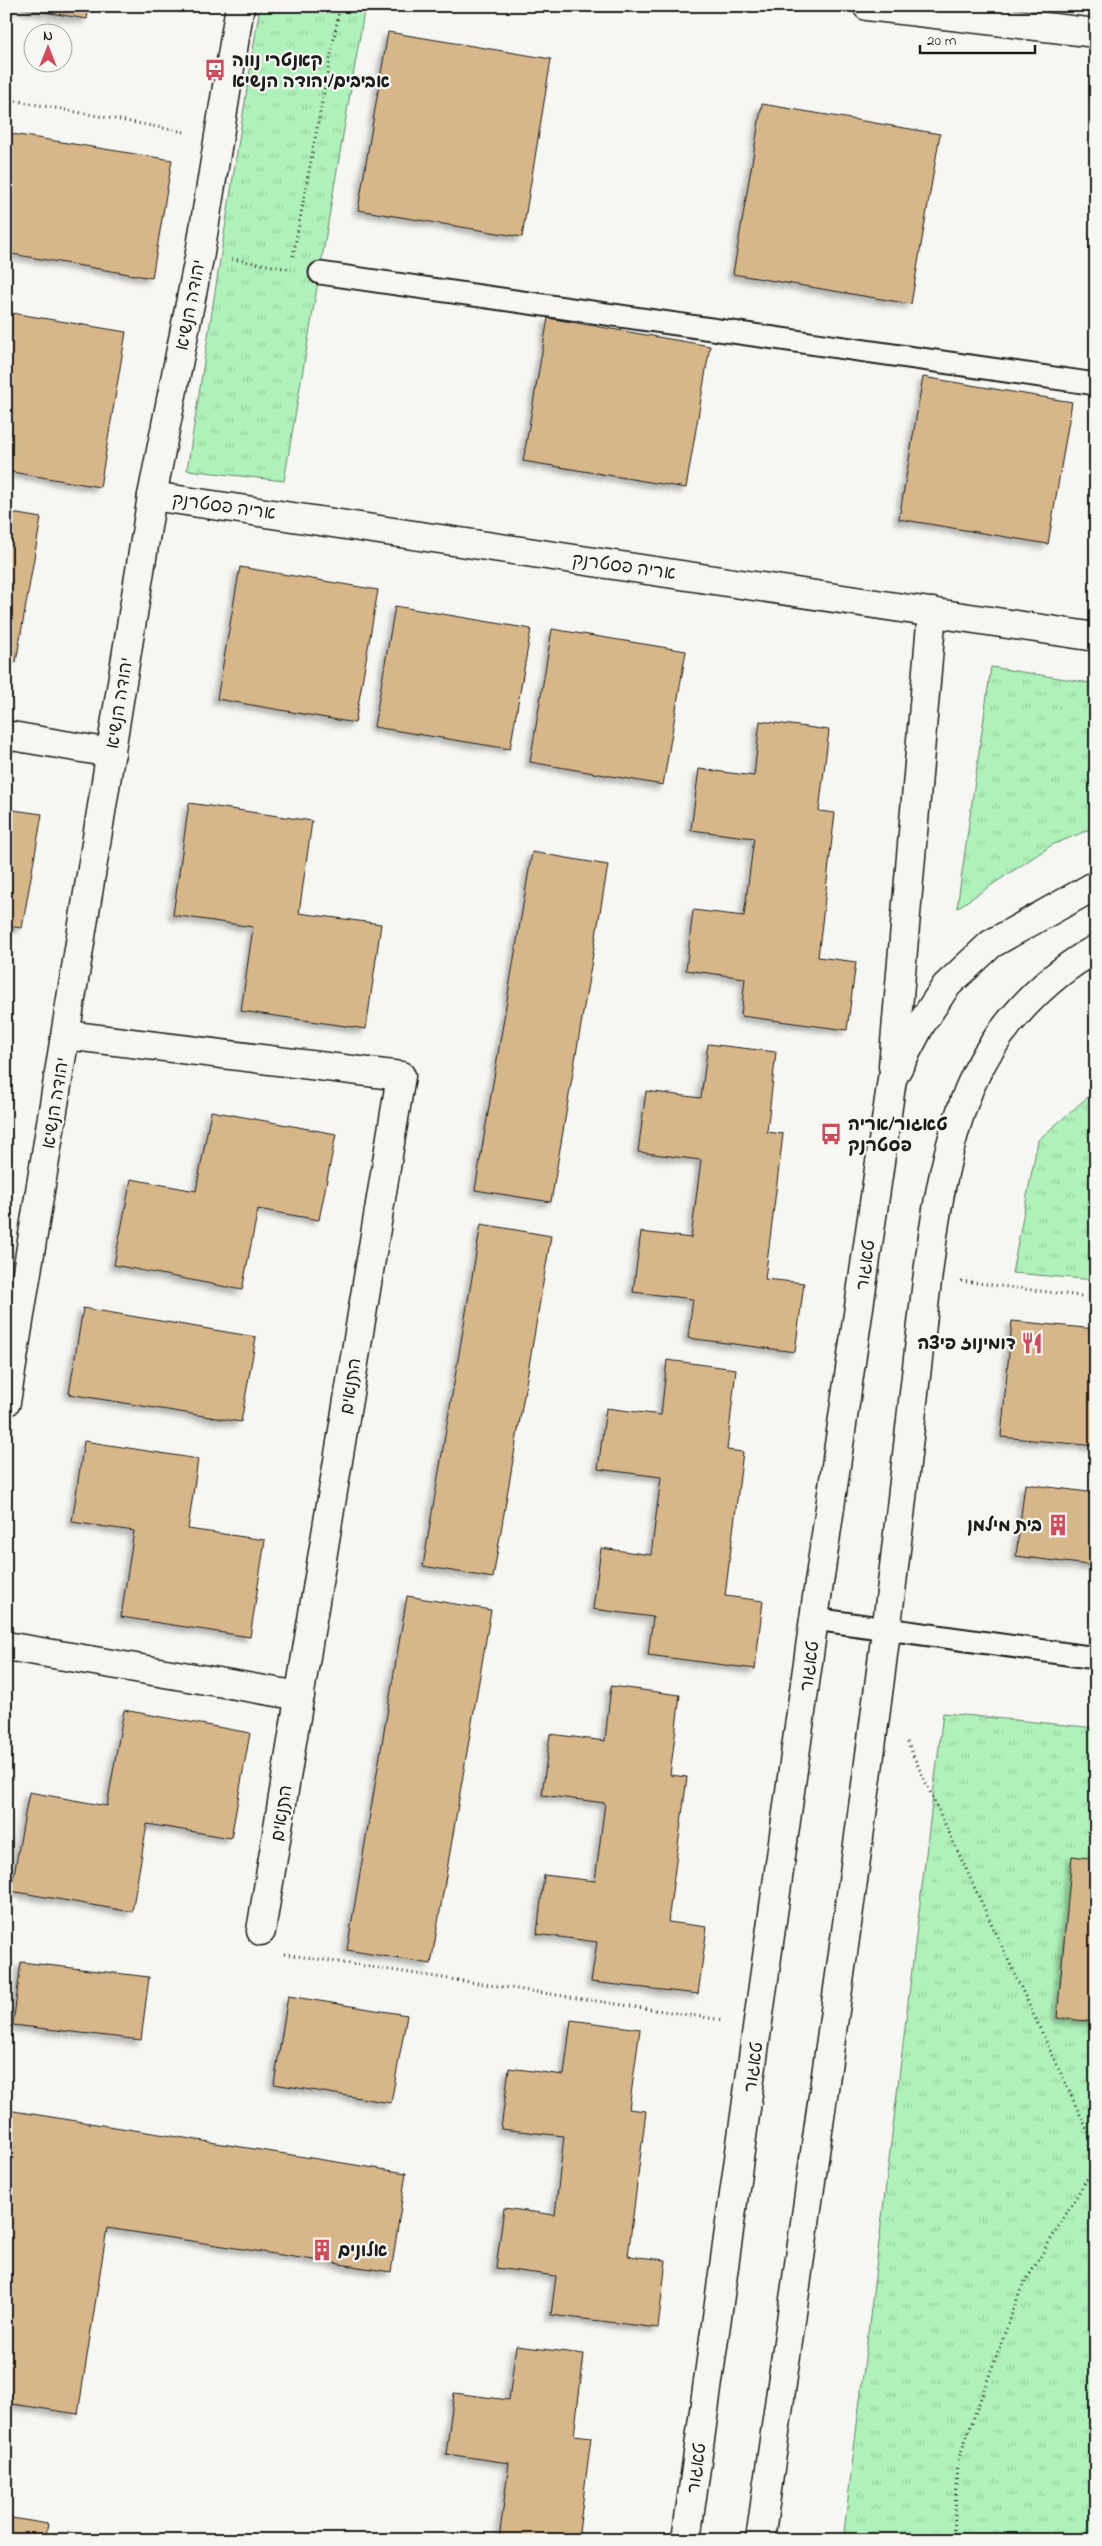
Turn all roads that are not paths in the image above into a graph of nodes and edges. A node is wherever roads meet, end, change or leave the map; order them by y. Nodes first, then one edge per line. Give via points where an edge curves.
1 (240, 6) edge
2 (867, 6) edge
3 (1096, 33) edge
4 (320, 273) dead end
5 (1096, 384) edge
6 (152, 496) junction
7 (932, 612) junction
8 (1096, 637) edge
9 (6, 735) edge
10 (111, 753) junction
11 (1096, 885) edge
12 (1096, 949) edge
13 (66, 1035) junction
14 (892, 1080) junction
15 (6, 1402) edge
16 (815, 1619) junction
17 (886, 1630) junction
18 (6, 1646) edge
19 (1096, 1658) edge
20 (300, 1696) junction
21 (261, 1931) road end
22 (686, 2540) edge
23 (760, 2540) edge

1 - 6 street, יהודה הנשיא via 200,252
2 - 3 street
4 - 5 lane
6 - 7 street, אריה פסטרנק
6 - 10 street, יהודה הנשיא
7 - 8 street, אריה פסטרנק
7 - 14 street
9 - 10 street
10 - 13 street, יהודה הנשיא
11 - 14 street, טאגור via 991,944 946,986 921,1024
12 - 17 street via 1026,1002 990,1049 970,1086 950,1143 928,1277
13 - 15 street, יהודה הנשיא
13 - 20 street, התנאים via 401,1076
14 - 16 street, טאגור
16 - 17 lane
16 - 22 street, טאגור
17 - 19 lane
17 - 23 street
18 - 20 street
20 - 21 street, התנאים

